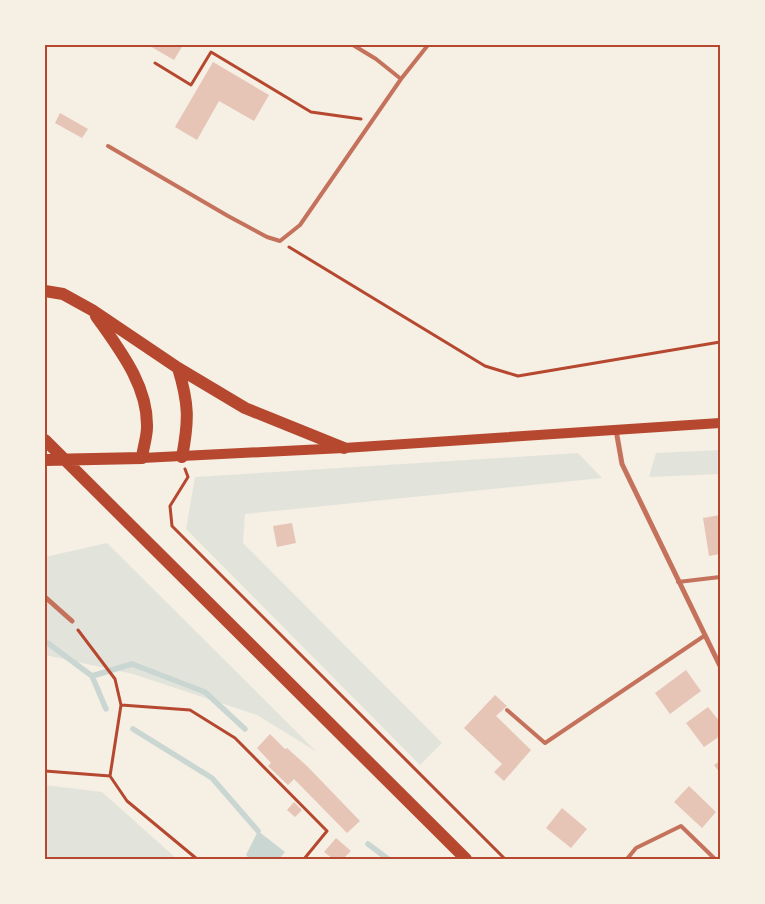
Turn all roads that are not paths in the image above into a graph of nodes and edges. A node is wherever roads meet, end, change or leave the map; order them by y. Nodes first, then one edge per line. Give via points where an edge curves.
1 (353, 45) edge
2 (428, 45) edge
3 (401, 79) junction
4 (108, 146) dead end
5 (45, 291) edge
6 (92, 310) junction
7 (178, 368) junction
8 (720, 423) edge
9 (616, 429) junction
10 (45, 440) edge
11 (344, 448) junction
12 (182, 457) junction
13 (142, 458) junction
14 (45, 460) edge
15 (720, 577) edge
16 (678, 582) junction
17 (45, 597) edge
18 (72, 622) road end
19 (704, 636) junction
20 (720, 666) edge
21 (507, 710) dead end
22 (466, 859) edge
23 (627, 859) edge
24 (716, 859) edge

1 - 3 lane
2 - 3 lane
3 - 4 lane via 300,225 280,241 228,216
5 - 6 main road via 63,294
6 - 7 main road
6 - 13 main road via 124,356 143,394 147,427
7 - 11 main road via 245,408
7 - 12 main road via 187,398 187,431
8 - 9 main road
9 - 11 main road
9 - 16 street via 622,464
10 - 22 main road
11 - 12 main road
12 - 13 main road
13 - 14 main road
15 - 16 lane
16 - 19 street
17 - 18 street
19 - 20 street
19 - 21 lane via 545,743
23 - 24 lane via 636,848 680,826

